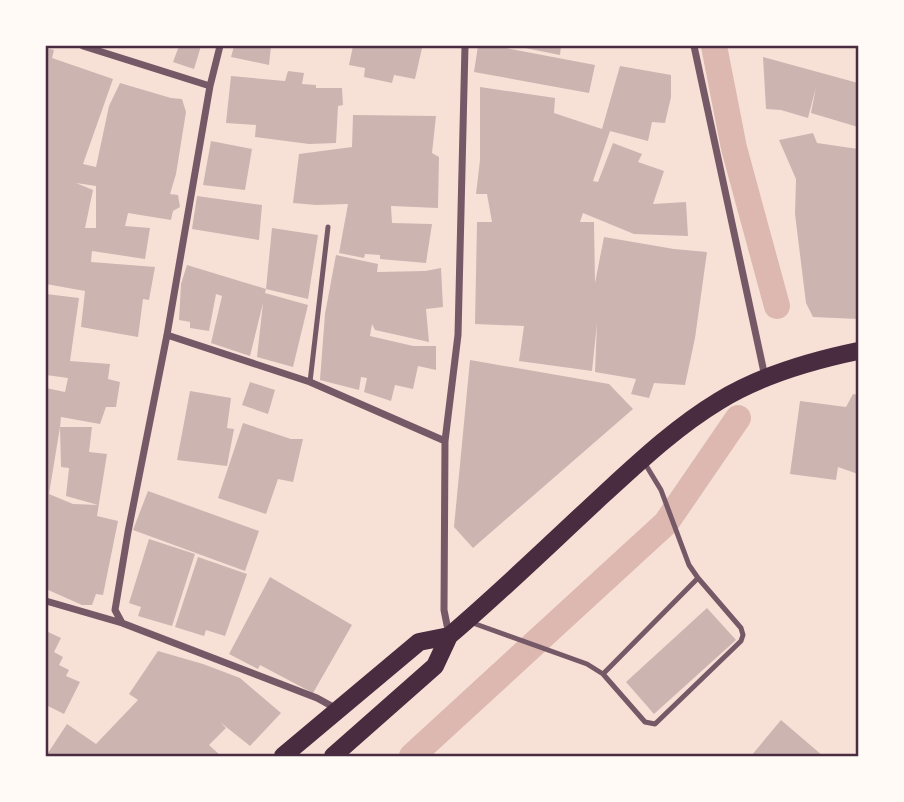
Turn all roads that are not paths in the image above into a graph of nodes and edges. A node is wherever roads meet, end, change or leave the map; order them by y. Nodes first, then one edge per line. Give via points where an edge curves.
1 (83, 46) edge
2 (220, 46) edge
3 (465, 46) edge
4 (694, 46) edge
5 (210, 86) junction
6 (328, 227) dead end
7 (167, 335) junction
8 (859, 351) edge
9 (765, 378) junction
10 (310, 382) junction
11 (445, 441) junction
12 (642, 459) junction
13 (698, 578) junction
14 (46, 601) edge
15 (467, 621) junction
16 (122, 623) junction
17 (449, 636) junction
18 (603, 674) junction
19 (337, 709) junction
20 (284, 757) edge
21 (333, 757) edge

1 - 5 street
2 - 5 street
3 - 11 street via 458,335
4 - 9 street
5 - 7 street
6 - 10 lane
7 - 10 street
7 - 16 street via 115,610
8 - 9 main road via 817,359
9 - 12 main road via 719,401
10 - 11 street
11 - 17 street via 444,610
12 - 13 lane via 661,490
12 - 15 main road
13 - 18 lane
13 - 18 lane via 741,628 741,641 655,724 645,722
14 - 16 street
15 - 17 main road
15 - 18 lane via 587,664
16 - 19 street
17 - 19 main road via 419,642
17 - 21 main road via 435,666
19 - 20 main road

